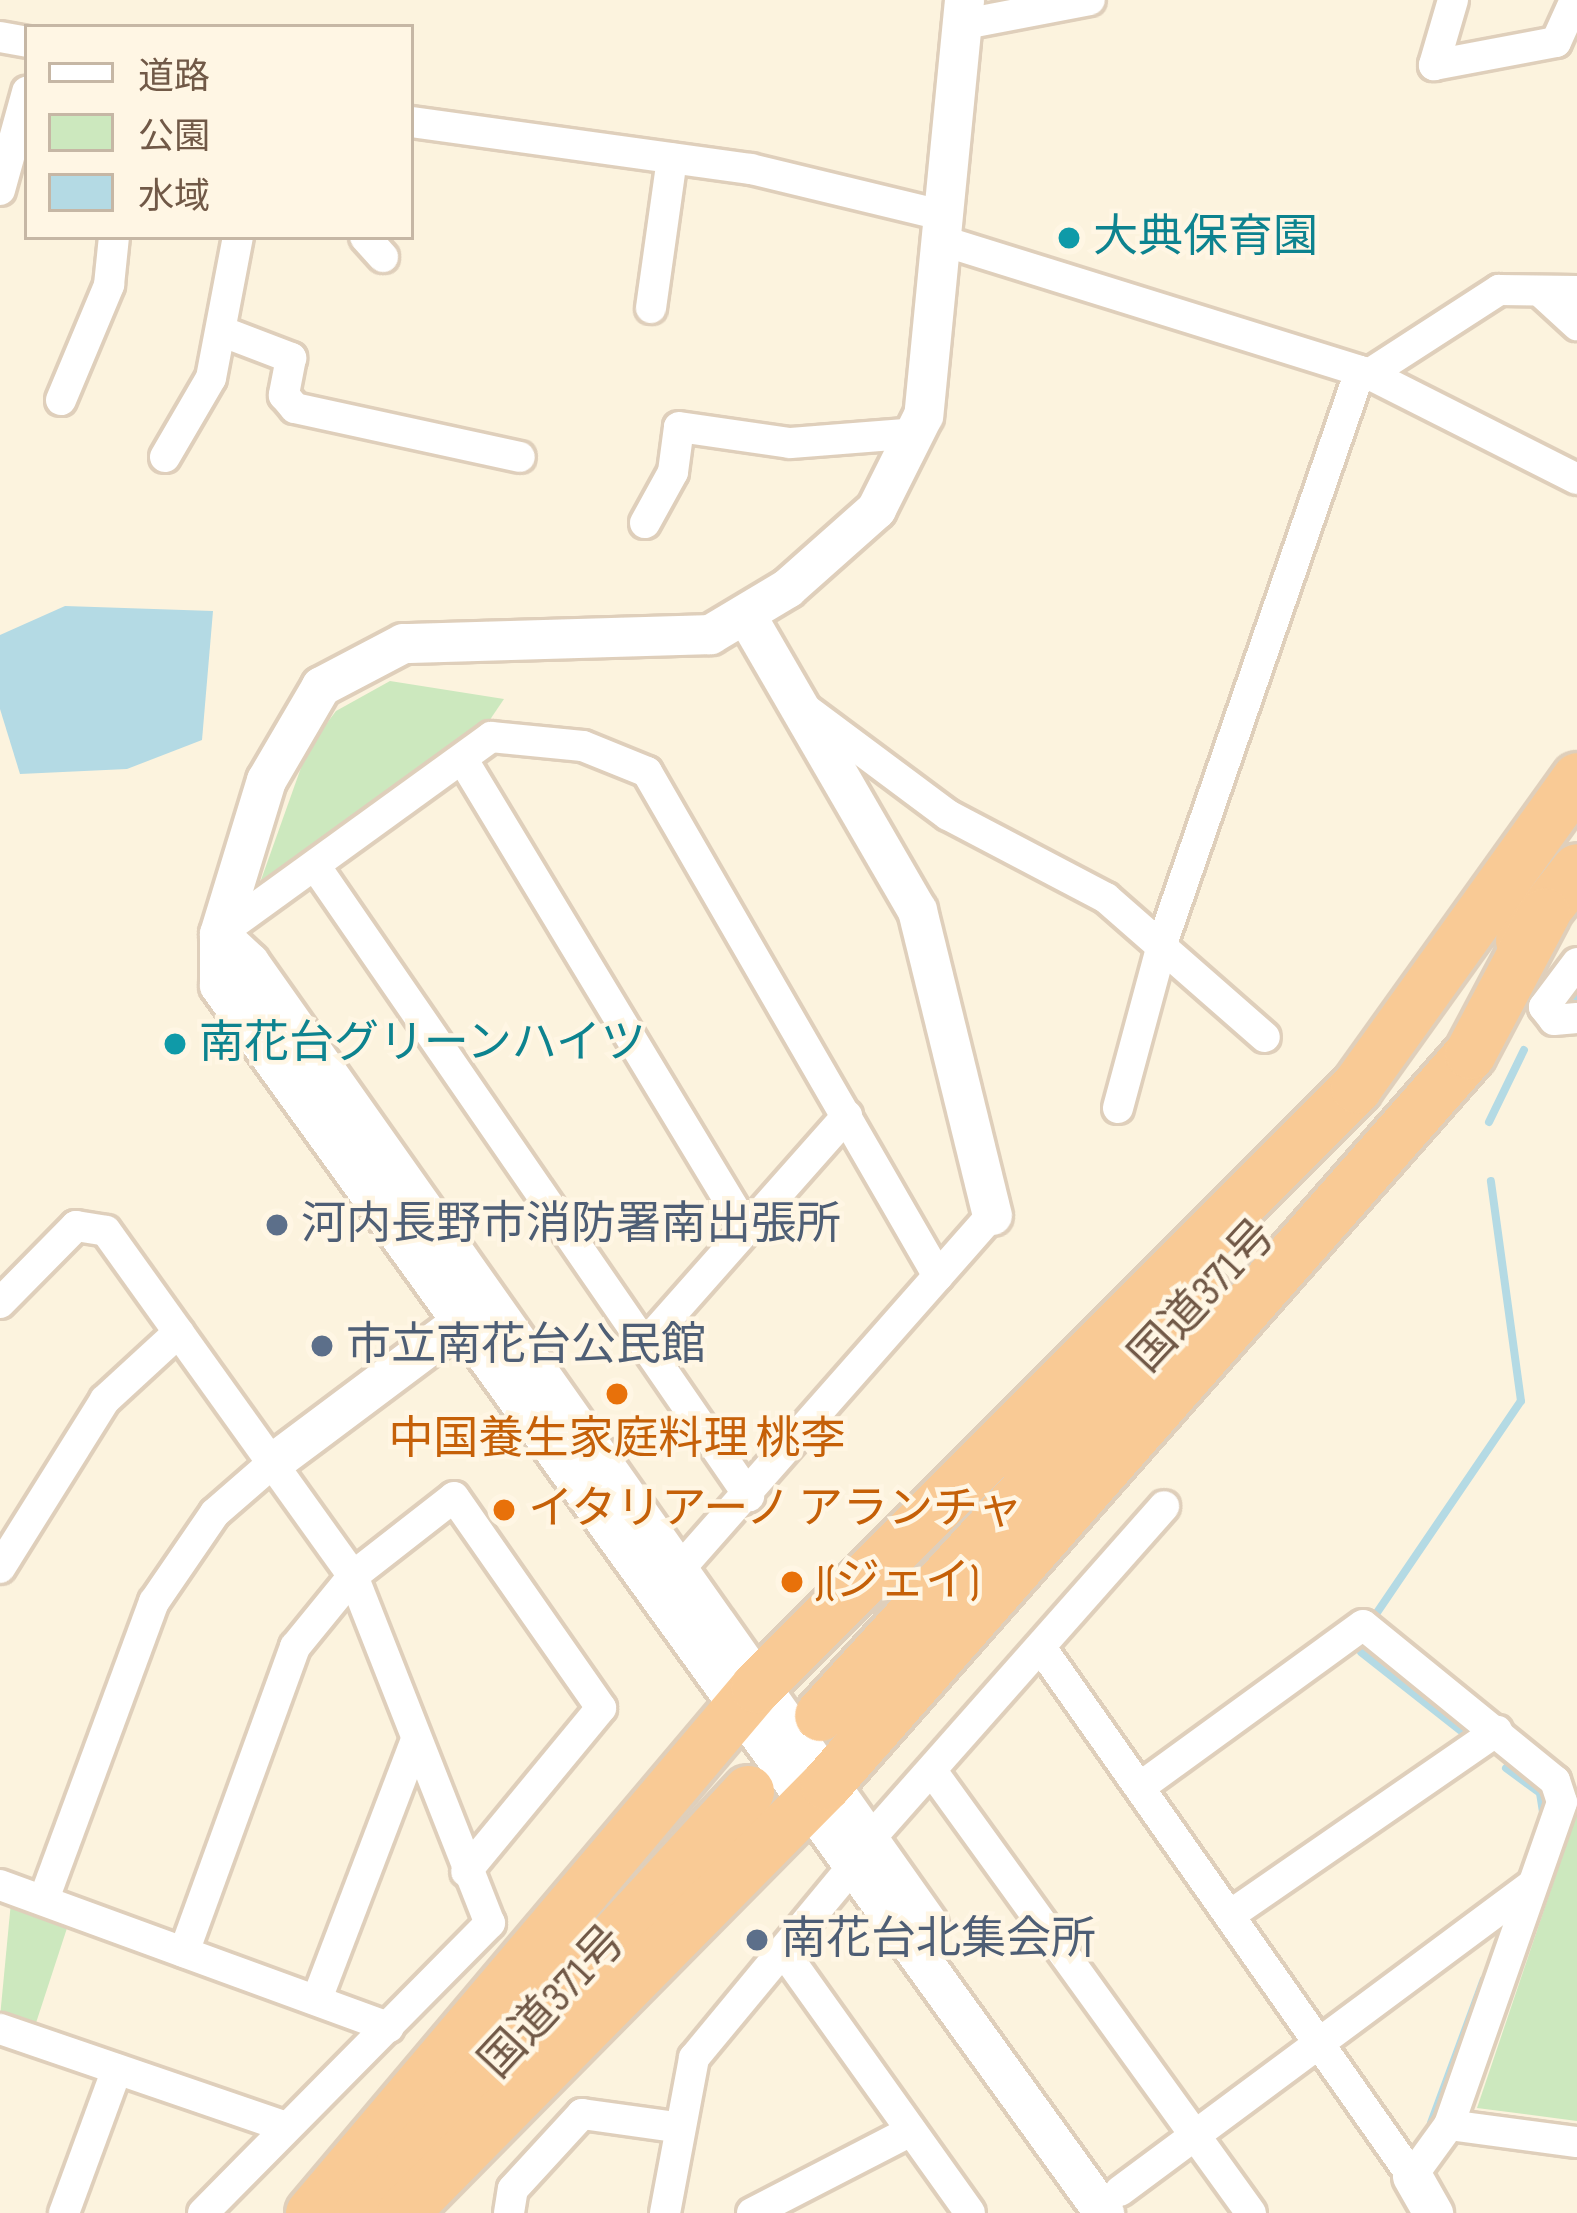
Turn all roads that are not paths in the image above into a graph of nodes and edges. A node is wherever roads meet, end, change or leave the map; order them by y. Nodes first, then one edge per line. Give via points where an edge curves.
1 (1090, 0) edge
2 (1453, 0) edge
3 (1575, 0) edge
4 (965, 12) edge
5 (420, 123) edge
6 (15, 126) edge
7 (672, 158) junction
8 (0, 190) edge
9 (945, 228) junction
10 (114, 240) edge
11 (238, 240) edge
12 (1577, 291) edge
13 (1544, 295) junction
14 (651, 308) dead end
15 (1577, 325) edge
16 (226, 333) junction
17 (1364, 372) junction
18 (61, 400) dead end
19 (916, 434) junction
20 (520, 457) dead end
21 (165, 458) dead end
22 (1577, 478) edge
23 (645, 523) dead end
24 (746, 617) junction
25 (802, 706) junction
26 (463, 760) junction
27 (1577, 778) edge
28 (1577, 811) edge
29 (316, 867) junction
30 (1577, 869) edge
31 (1561, 908) edge
32 (219, 934) junction
33 (1163, 941) junction
34 (1577, 963) edge
35 (1577, 1018) edge
36 (1265, 1036) dead end
37 (1436, 1041) junction
38 (1118, 1108) dead end
39 (847, 1116) junction
40 (992, 1215) joint
41 (745, 1227) junction
42 (938, 1276) junction
43 (0, 1303) edge
44 (475, 1311) junction
45 (179, 1332) junction
46 (645, 1344) junction
47 (276, 1460) junction
48 (749, 1496) junction
49 (1164, 1506) dead end
50 (0, 1568) edge
51 (677, 1572) junction
52 (352, 1576) junction
53 (1042, 1649) junction
54 (746, 1698) junction
55 (820, 1714) dead end
56 (1497, 1732) junction
57 (416, 1740) junction
58 (932, 1772) junction
59 (1141, 1786) junction
60 (748, 1791) dead end
61 (838, 1826) junction
62 (466, 1872) junction
63 (0, 1885) edge
64 (1532, 1885) junction
65 (44, 1900) junction
66 (1233, 1913) junction
67 (184, 1952) junction
68 (784, 1952) junction
69 (317, 2000) junction
70 (388, 2027) junction
71 (0, 2029) edge
72 (1323, 2044) junction
73 (116, 2069) junction
74 (1449, 2125) junction
75 (284, 2126) junction
76 (676, 2127) junction
77 (911, 2131) junction
78 (1201, 2137) junction
79 (1577, 2142) edge
80 (1412, 2176) junction
81 (1108, 2207) edge
82 (64, 2213) edge
83 (203, 2213) edge
84 (311, 2213) edge
85 (358, 2213) edge
86 (402, 2213) edge
87 (509, 2213) edge
88 (665, 2213) edge
89 (752, 2213) edge
90 (970, 2213) edge
91 (1250, 2213) edge
92 (1433, 2213) edge

1 - 4 street
2 - 3 street via 1434,65 1556,42
4 - 9 street
5 - 7 street
6 - 8 street
7 - 9 street
7 - 14 street
9 - 17 street
9 - 19 street
10 - 18 street via 109,285
11 - 16 street
12 - 13 street
13 - 15 street
13 - 17 street via 1499,290
16 - 20 street via 291,358 284,395 295,408
16 - 21 street
17 - 22 street
17 - 33 street
19 - 23 street via 790,443 679,427 673,472
19 - 24 street via 876,509
24 - 25 street
24 - 32 street via 691,636 404,644 364,658 322,686 286,730
25 - 33 street via 948,815
25 - 40 street via 917,910
26 - 29 street
26 - 39 street via 518,732 647,772
26 - 41 street
27 - 54 highway via 1357,1087
28 - 37 highway via 1480,947
29 - 32 street
29 - 46 street
30 - 31 highway, 国道371号
31 - 37 highway, 国道371号
31 - 61 highway via 1494,1015
32 - 44 street via 219,985
33 - 36 street
33 - 38 street
34 - 35 street via 1544,1007 1554,1020
37 - 55 highway, 国道371号
39 - 41 street
39 - 42 street
40 - 42 street
41 - 46 street
42 - 48 street
43 - 45 street via 76,1226 106,1232
44 - 47 street
44 - 51 street
44 - 54 street
45 - 47 street
45 - 50 street via 105,1400
46 - 48 street
47 - 52 street
47 - 65 street via 215,1513 154,1602
48 - 51 street
49 - 53 street
51 - 54 street
52 - 57 street
52 - 62 street via 454,1497 602,1708
52 - 67 street via 295,1647
53 - 58 street
53 - 59 street
54 - 61 street
54 - 84 highway
56 - 59 street via 1363,1625
56 - 64 street via 1555,1781 1562,1802
56 - 66 street
57 - 62 street
57 - 69 street
58 - 61 street
58 - 78 street
59 - 66 street
60 - 85 highway, 国道371号
61 - 68 street
61 - 81 street
61 - 86 highway
62 - 70 street via 490,1923
63 - 65 street
64 - 72 street
64 - 74 street
65 - 67 street
66 - 72 street
67 - 69 street
68 - 76 street via 694,2058
68 - 77 street
69 - 70 street
70 - 75 street
71 - 73 street
72 - 78 street
72 - 80 street
73 - 75 street
73 - 82 street
74 - 79 street
74 - 80 street
75 - 83 street
76 - 87 street via 582,2114 513,2189
76 - 88 street
77 - 89 street
77 - 90 street
78 - 81 street
78 - 91 street
80 - 92 street

